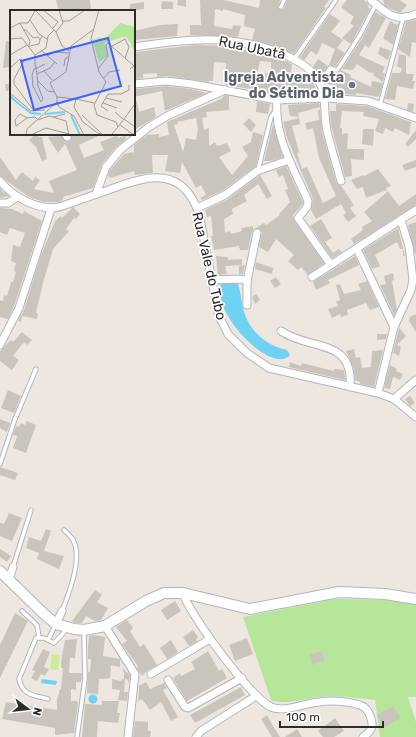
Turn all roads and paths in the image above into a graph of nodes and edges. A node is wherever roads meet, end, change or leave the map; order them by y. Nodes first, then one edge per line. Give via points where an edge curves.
1 (284, 0) edge
2 (336, 0) edge
3 (374, 2) edge
4 (281, 7) dead end
5 (416, 14) edge
6 (403, 19) junction
7 (135, 47) edge
8 (295, 58) junction
9 (135, 84) edge
10 (320, 84) junction
11 (225, 90) junction
12 (324, 98) junction
13 (277, 100) junction
14 (380, 105) junction
15 (276, 109) junction
16 (416, 118) edge
17 (289, 160) junction
18 (257, 171) junction
19 (0, 181) edge
20 (341, 181) dead end
21 (96, 194) junction
22 (17, 197) junction
23 (0, 203) edge
24 (197, 208) junction
25 (51, 209) junction
26 (416, 210) edge
27 (401, 220) junction
28 (257, 233) dead end
29 (357, 248) junction
30 (331, 265) junction
31 (312, 276) dead end
32 (210, 280) junction
33 (247, 281) junction
34 (247, 305) dead end
35 (394, 327) junction
36 (281, 331) dead end
37 (0, 345) edge
38 (36, 370) dead end
39 (416, 380) edge
40 (350, 387) junction
41 (378, 393) junction
42 (394, 399) junction
43 (416, 417) edge
44 (0, 464) edge
45 (31, 510) dead end
46 (64, 530) dead end
47 (13, 567) joint
48 (0, 571) edge
49 (9, 580) junction
50 (183, 593) junction
51 (416, 599) edge
52 (22, 611) dead end
53 (62, 611) joint
54 (56, 624) junction
55 (105, 626) junction
56 (68, 628) junction
57 (84, 632) junction
58 (39, 637) junction
59 (210, 639) junction
60 (48, 640) junction
61 (151, 674) dead end
62 (242, 678) junction
63 (168, 680) dead end
64 (256, 696) junction
65 (48, 699) dead end
66 (77, 737) edge
67 (128, 737) edge
68 (196, 737) edge
69 (363, 737) edge

1 - 4 lane
2 - 8 lane
3 - 6 street
3 - 10 lane via 360,35 340,66 337,70 330,68
5 - 6 street
6 - 14 lane
7 - 8 street, Rua Ubatã via 186,40 218,40 258,47
8 - 10 street, Rua Ubatã
9 - 11 street via 166,80
10 - 12 street, Rua Ubatã
11 - 13 street
11 - 21 street via 167,116 120,150 106,167
12 - 13 street
12 - 14 street via 368,101
12 - 20 street, Rua Ubatã via 327,131
13 - 15 street
14 - 16 street
15 - 17 street via 282,141
15 - 18 lane via 271,117
17 - 18 street
17 - 30 street via 308,201 307,207 298,218
18 - 24 street via 225,195
19 - 22 street
21 - 24 street, Rua Vale do Tubo via 145,178 164,178 182,186
21 - 25 street, Rua Vale do Tubo
22 - 23 street via 8,203
22 - 25 street
24 - 32 street, Rua Vale do Tubo
25 - 37 street via 19,308
26 - 27 street
27 - 29 street
27 - 35 street via 409,246 413,280
28 - 33 street
29 - 30 street
29 - 35 street
30 - 31 street
32 - 33 street
32 - 40 street, Rua Vale do Tubo via 219,316 227,333 259,363 269,368
33 - 34 street
35 - 41 street
36 - 40 street via 294,338 334,349 347,363 351,376
38 - 44 lane via 15,419
39 - 42 street
40 - 41 street, Rua Vale do Tubo
41 - 42 street, Rua Vale do Tubo
42 - 43 street, Rua Vale do Tubo
45 - 47 lane
46 - 53 lane via 74,540 76,550 74,581
47 - 49 street
48 - 49 main road
49 - 54 main road
50 - 51 main road via 250,609 339,592 385,594
50 - 55 main road via 164,593
50 - 59 street via 185,602
52 - 58 lane via 37,625
53 - 54 street
54 - 56 main road
54 - 60 lane
55 - 57 main road
55 - 67 street via 135,674
56 - 57 main road
56 - 60 lane via 57,642
57 - 66 lane via 84,679
58 - 60 lane
58 - 65 lane via 33,642 19,679 26,693
59 - 61 street
59 - 62 street
62 - 63 street via 188,708
62 - 64 street
64 - 68 street via 201,731
64 - 69 street via 277,709 318,702 358,705 370,713 371,731

